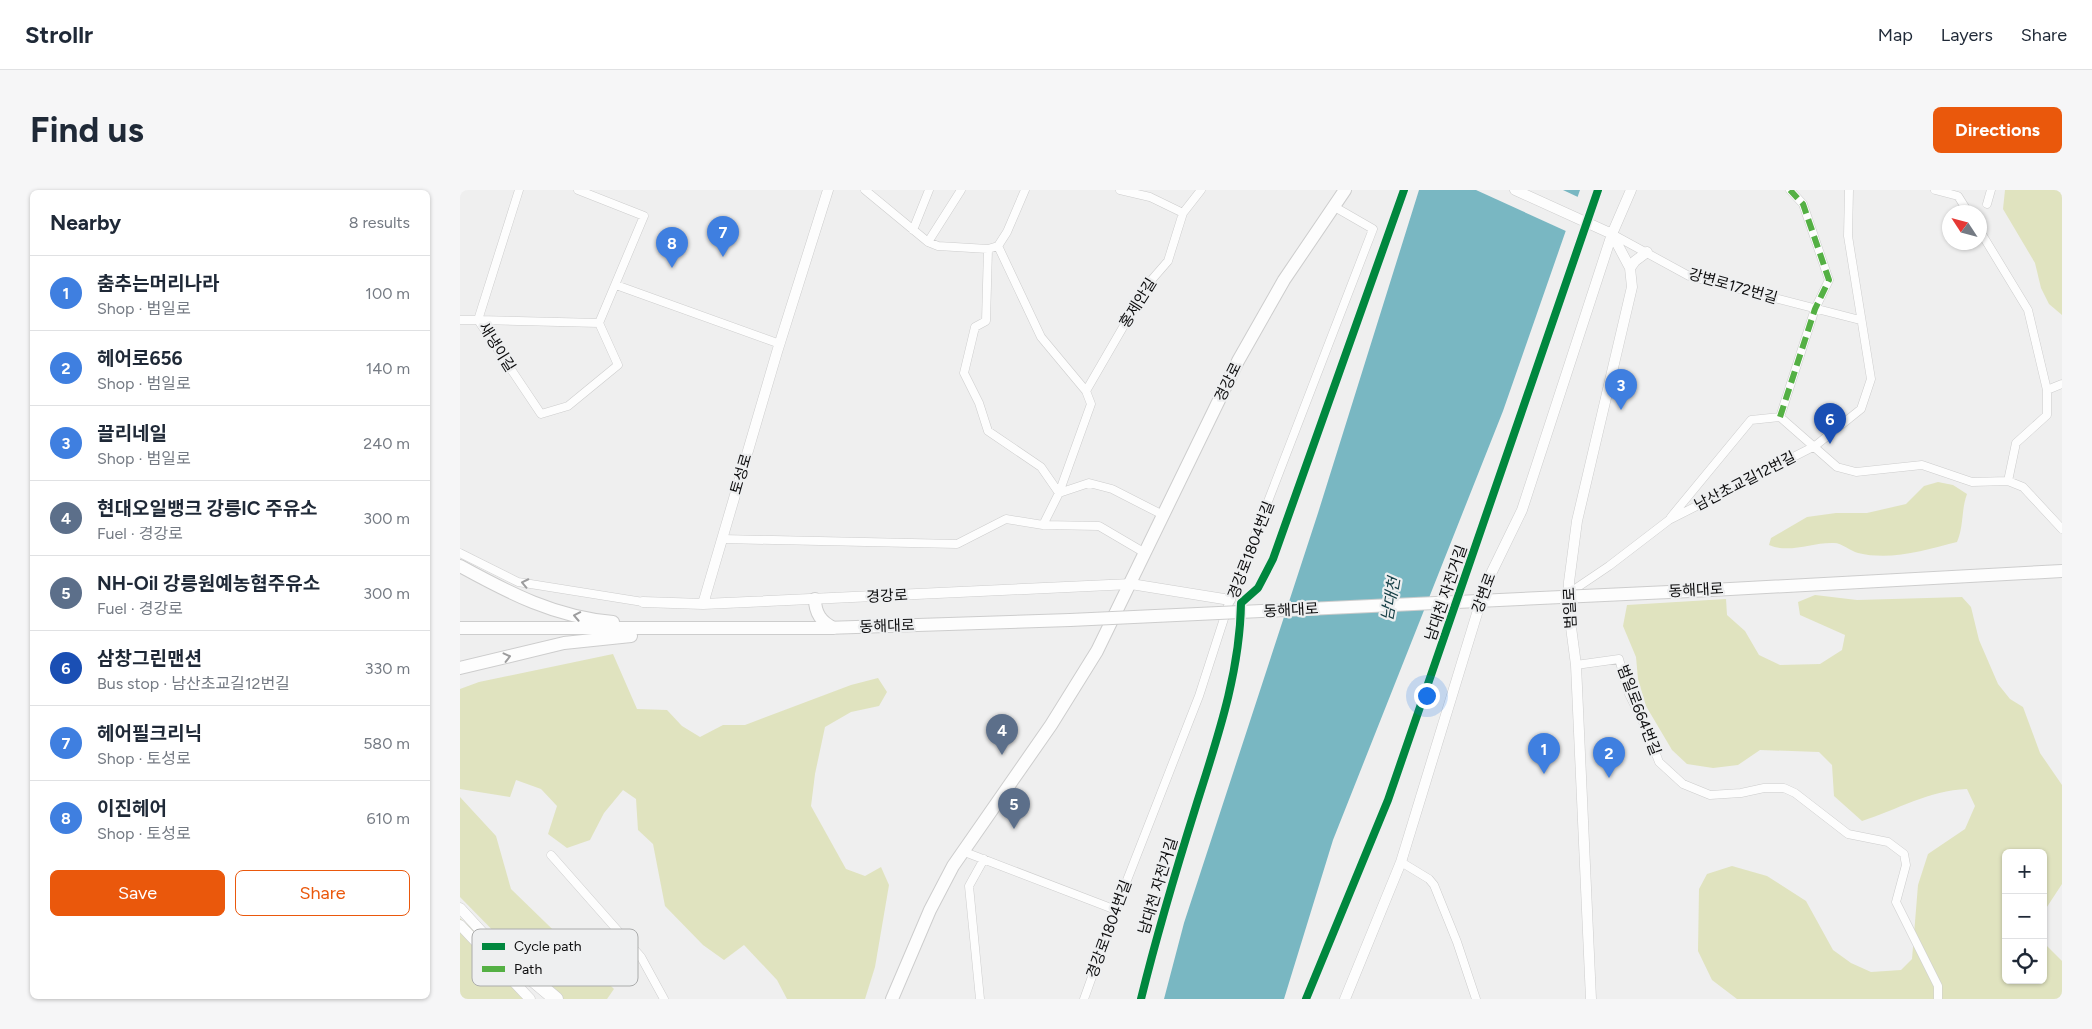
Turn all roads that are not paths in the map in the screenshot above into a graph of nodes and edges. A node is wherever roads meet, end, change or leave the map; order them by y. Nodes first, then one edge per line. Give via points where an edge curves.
1 (519, 190) edge
2 (578, 190) edge
3 (828, 190) edge
4 (865, 190) edge
5 (929, 190) edge
6 (961, 190) edge
7 (1025, 190) edge
8 (1120, 190) edge
9 (1201, 190) edge
10 (1345, 190) edge
11 (1515, 190) edge
12 (1630, 190) edge
13 (1790, 190) edge
14 (1849, 190) edge
15 (1935, 190) edge
16 (1991, 190) edge
17 (1987, 204) dead end
18 (1964, 205) edge
19 (1333, 206) junction
20 (1183, 213) junction
21 (912, 230) junction
22 (1610, 233) junction
23 (928, 242) junction
24 (1987, 243) edge
25 (998, 246) junction
26 (988, 250) junction
27 (1648, 252) junction
28 (1630, 268) junction
29 (616, 285) junction
30 (1815, 309) junction
31 (460, 320) edge
32 (478, 320) junction
33 (1860, 320) junction
34 (599, 323) junction
35 (780, 344) junction
36 (2062, 384) edge
37 (2047, 390) junction
38 (1086, 391) junction
39 (1780, 417) junction
40 (1815, 446) junction
41 (2008, 481) junction
42 (1059, 493) junction
43 (1164, 515) junction
44 (1670, 520) junction
45 (1043, 525) junction
46 (2062, 529) edge
47 (722, 538) junction
48 (460, 553) edge
49 (1145, 553) junction
50 (460, 566) edge
51 (2062, 571) edge
52 (1131, 584) junction
53 (1569, 593) junction
54 (815, 599) junction
55 (1230, 600) junction
56 (643, 602) joint
57 (703, 604) junction
58 (460, 628) edge
59 (834, 628) junction
60 (710, 629) junction
61 (695, 630) junction
62 (1576, 665) junction
63 (460, 668) edge
64 (962, 851) junction
65 (551, 855) dead end
66 (984, 859) junction
67 (1401, 862) junction
68 (460, 908) edge
69 (1116, 910) junction
70 (460, 925) edge
71 (480, 929) edge
72 (616, 929) edge
73 (472, 938) edge
74 (638, 954) edge
75 (518, 986) edge
76 (533, 986) edge
77 (541, 986) edge
78 (530, 999) edge
79 (545, 999) edge
80 (556, 999) edge
81 (664, 999) edge
82 (892, 999) edge
83 (980, 999) edge
84 (1084, 999) edge
85 (1345, 999) edge
86 (1476, 999) edge
87 (1592, 999) edge
88 (1938, 999) edge

1 - 32 street, 새냉이길
2 - 29 street via 644,216
3 - 35 street, 토성로
4 - 21 street
5 - 21 street
6 - 23 street
7 - 25 street
8 - 20 street via 1150,197
9 - 20 street
10 - 19 main road, 경강로
11 - 22 street
12 - 22 street, 강변로
13 - 30 street via 1803,204 1829,280
14 - 33 street, 남산초교길12번길 via 1848,236
15 - 18 street via 1958,196
16 - 17 street
19 - 43 main road, 경강로 via 1284,280 1238,361
19 - 55 street, 경강로1804번길 via 1373,229
20 - 38 street, 홍제안길 via 1168,261 1148,284
21 - 23 street
22 - 27 street, 강변로172번길
22 - 28 street, 범일로
22 - 67 street, 강변로 via 1522,510 1486,584
23 - 26 street via 938,246
24 - 37 street via 2028,310
25 - 26 street
25 - 38 street via 1042,338
26 - 42 street via 986,321 975,327 964,373 988,431 1041,467
27 - 28 street
27 - 30 street, 강변로172번길 via 1689,276
28 - 53 street, 범일로 via 1632,287 1577,521
29 - 34 street
29 - 35 street
30 - 33 street, 강변로172번길
30 - 39 street
31 - 32 street
32 - 34 street
32 - 34 street, 새냉이길 via 541,414 568,406 618,365
33 - 40 street, 남산초교길12번길 via 1871,380 1861,409
35 - 47 street, 토성로
36 - 37 street
37 - 41 street via 2047,415 2016,443
38 - 42 street via 1092,404
39 - 40 street
39 - 44 street via 1752,420
40 - 41 street via 1838,468 1856,472 1922,465 1972,482
40 - 44 street, 남산초교길12번길
41 - 46 street via 2023,487
42 - 43 street via 1089,483 1112,489
42 - 45 street
43 - 49 main road, 경강로
44 - 53 street, 남산초교길12번길
45 - 47 street via 1006,519 957,544
45 - 49 street via 1098,526
47 - 57 street, 토성로
56 -> 48 street via 518,582
49 - 52 main road, 경강로
61 -> 50 main road via 600,621 564,614 514,596
51 - 59 main road, 동해대로, bridge via 1070,620
52 - 54 street, 경강로
52 - 55 street, 경강로
52 - 64 main road, 경강로 via 1097,650 1051,725
53 - 62 street, 범일로
54 - 57 street, 경강로
54 - 59 main road via 819,616
55 - 69 street, 경강로1804번길 via 1199,696
56 - 57 street, 경강로
58 - 61 main road, 동해대로
59 - 60 main road, 동해대로
60 - 61 main road, 동해대로
63 -> 60 main road via 564,643
62 - 87 street, 범일로
62 - 88 street, 범일로664번길 via 1620,659 1629,694 1659,762 1683,784 1710,795 1784,788 1848,834 1888,842 1904,854 1906,865 1896,902 1938,986
64 - 66 street
64 - 82 main road, 경강로 via 930,910
65 - 72 street
66 - 69 street
66 - 83 street via 969,886
67 - 85 street, 강변로
67 - 86 street via 1434,885
68 - 71 street
69 - 84 street, 경강로1804번길
70 - 73 street
74 - 81 street
75 - 78 street
76 - 79 street
77 - 80 highway

